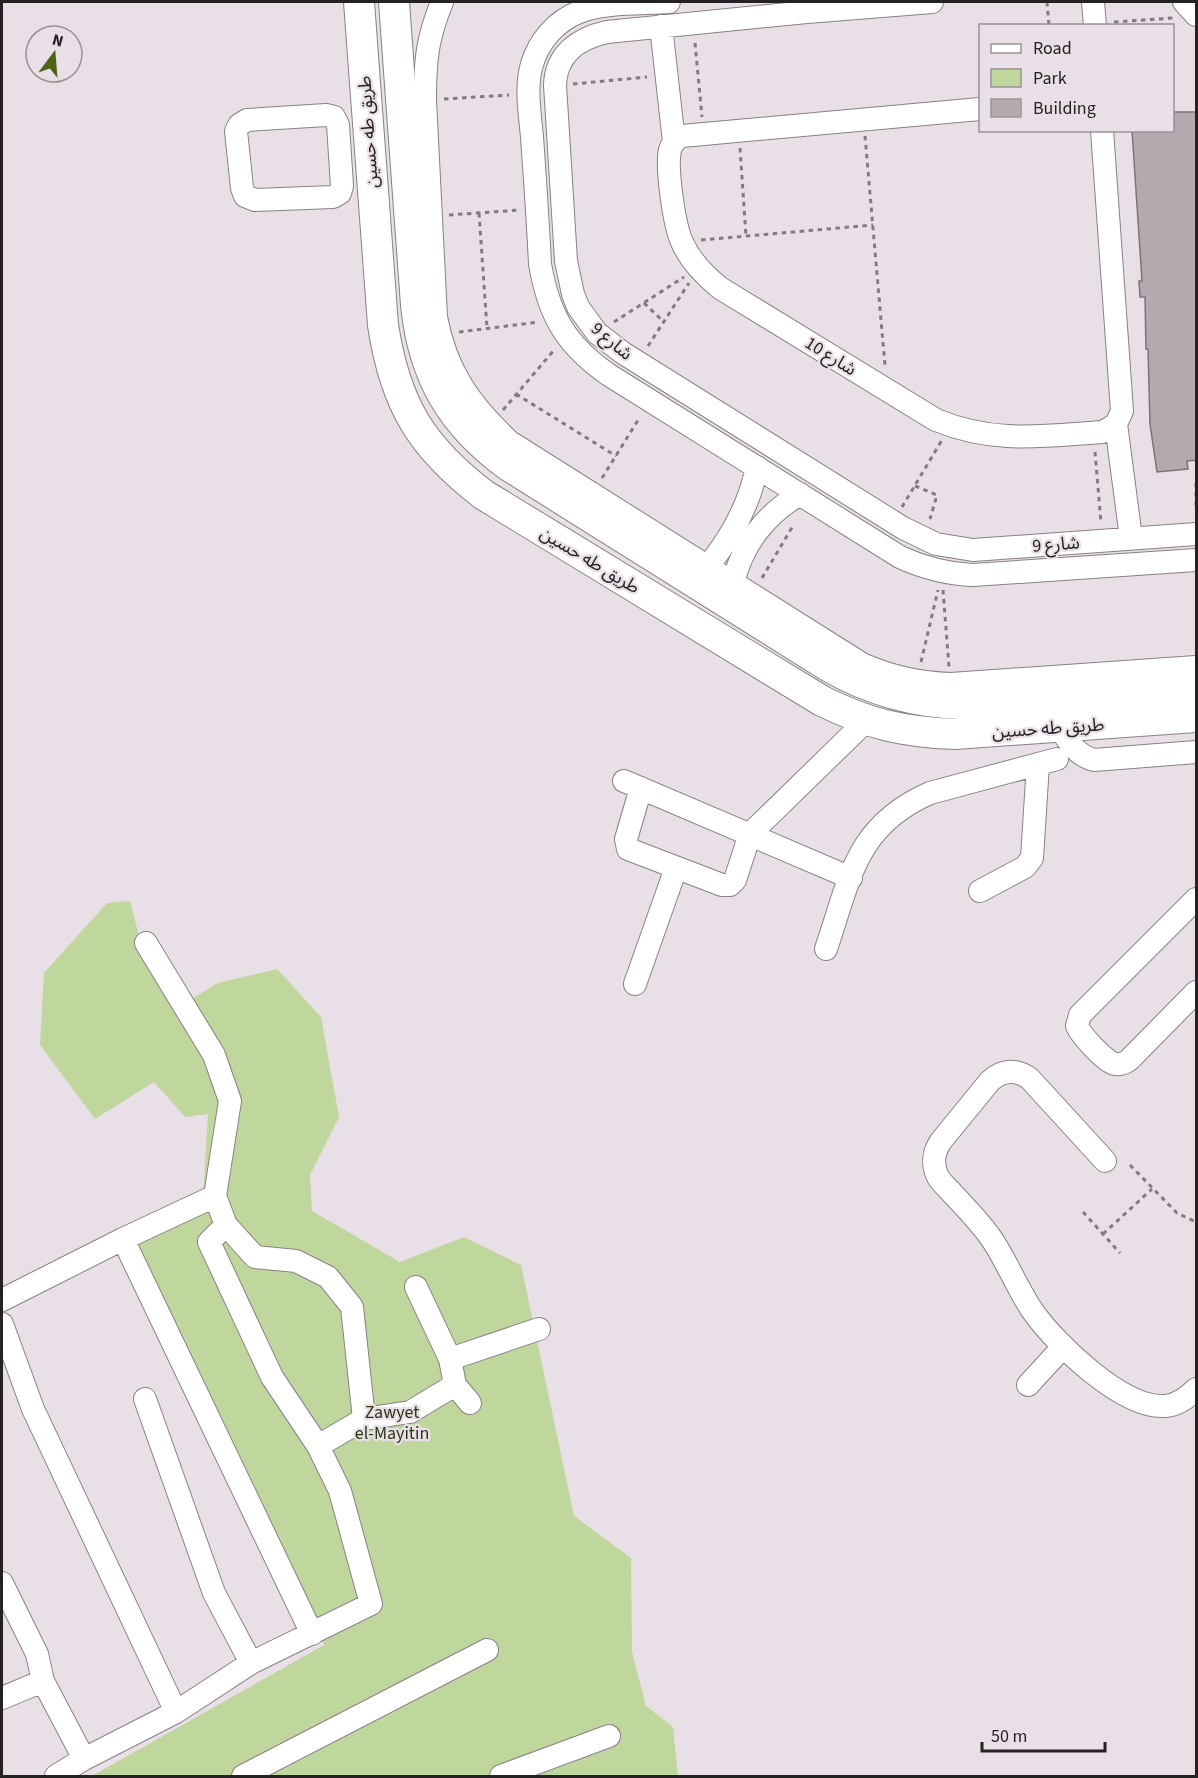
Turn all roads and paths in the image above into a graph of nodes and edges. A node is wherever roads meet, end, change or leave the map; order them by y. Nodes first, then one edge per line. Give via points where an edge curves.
1 (358, 2) edge
2 (394, 2) edge
3 (442, 2) edge
4 (669, 2) edge
5 (932, 2) edge
6 (1047, 2) edge
7 (1179, 10) edge
8 (1197, 15) edge
9 (1094, 17) edge
10 (693, 23) junction
11 (1049, 24) edge
12 (661, 26) junction
13 (666, 75) junction
14 (555, 85) junction
15 (529, 94) junction
16 (425, 100) junction
17 (979, 109) edge
18 (864, 120) junction
19 (403, 130) junction
20 (739, 131) junction
21 (1102, 132) edge
22 (369, 133) junction
23 (703, 134) junction
24 (674, 142) junction
25 (372, 192) junction
26 (340, 193) junction
27 (537, 209) junction
28 (479, 213) junction
29 (431, 216) junction
30 (873, 225) junction
31 (746, 236) junction
32 (682, 242) junction
33 (698, 268) junction
34 (644, 303) junction
35 (663, 322) junction
36 (487, 328) junction
37 (561, 328) junction
38 (597, 333) junction
39 (439, 334) junction
40 (637, 362) junction
41 (887, 391) junction
42 (516, 394) junction
43 (650, 400) junction
44 (707, 405) junction
45 (490, 424) junction
46 (1116, 424) junction
47 (951, 426) junction
48 (693, 427) junction
49 (1094, 432) junction
50 (616, 456) junction
51 (758, 467) junction
52 (1197, 483) edge
53 (915, 486) junction
54 (592, 495) junction
55 (804, 496) junction
56 (1197, 506) edge
57 (893, 522) junction
58 (1197, 534) edge
59 (1131, 538) junction
60 (923, 539) junction
61 (1103, 540) junction
62 (1028, 546) junction
63 (1197, 560) edge
64 (696, 568) junction
65 (1031, 571) junction
66 (942, 573) junction
67 (733, 583) junction
68 (752, 595) junction
69 (784, 627) junction
70 (1197, 667) edge
71 (917, 681) junction
72 (951, 684) junction
73 (1197, 687) edge
74 (1197, 717) edge
75 (866, 721) junction
76 (1059, 727) junction
77 (1197, 752) edge
78 (750, 834) junction
79 (675, 868) junction
80 (851, 878) junction
81 (980, 891) dead end
82 (1197, 899) edge
83 (146, 943) dead end
84 (826, 949) dead end
85 (635, 984) dead end
86 (1195, 995) edge
87 (1105, 1161) dead end
88 (1130, 1166) dead end
89 (1152, 1188) junction
90 (215, 1196) junction
91 (1083, 1212) dead end
92 (1197, 1222) edge
93 (226, 1225) junction
94 (1103, 1234) junction
95 (123, 1239) junction
96 (1120, 1253) dead end
97 (416, 1287) dead end
98 (2, 1300) edge
99 (2, 1324) edge
100 (539, 1329) dead end
101 (1063, 1347) junction
102 (450, 1359) junction
103 (455, 1385) junction
104 (1028, 1385) dead end
105 (1197, 1389) edge
106 (145, 1399) dead end
107 (470, 1403) dead end
108 (364, 1419) junction
109 (318, 1446) junction
110 (2, 1583) edge
111 (312, 1634) junction
112 (487, 1650) dead end
113 (251, 1663) junction
114 (43, 1681) junction
115 (2, 1698) edge
116 (176, 1713) junction
117 (609, 1736) dead end
118 (84, 1759) junction
119 (56, 1776) edge
120 (243, 1776) edge
121 (501, 1776) edge

1 - 22 main road, طريق طه حسين
2 - 19 main road, طريق طه حسين
3 - 16 street via 430,31
4 - 15 street, شارع 9 via 592,8 569,17 549,33 536,53
5 - 10 street, شارع 9
6 - 11 path
7 - 8 street
7 - 9 path
10 - 12 street, شارع 9
10 - 23 path
12 - 13 street, شارع 10
12 - 14 street, شارع 9 via 582,39 564,57
13 - 14 path
13 - 24 street, شارع 10
14 - 38 street, شارع 9 via 566,261 578,307
15 - 16 path
15 - 27 street, شارع 9
16 - 29 street
17 - 18 street
18 - 20 street
18 - 30 path
19 - 22 main road
19 - 64 main road, طريق طه حسين via 420,334 434,380 453,413 479,442 509,466
20 - 23 street
20 - 31 path
21 - 46 street via 1122,411
22 - 25 main road, طريق طه حسين
23 - 24 street via 682,136
24 - 32 street, شارع 10 via 669,157 673,211
25 - 26 street
25 - 75 main road, طريق طه حسين via 388,359 408,412 433,450 484,495 822,701
26 - 26 street via 333,197 248,198 242,188 239,125 247,120 334,117 338,126
27 - 28 path
27 - 37 street, شارع 9 via 544,284
28 - 29 path
28 - 36 path
29 - 39 street
30 - 31 path
30 - 41 path
31 - 32 path
32 - 33 street, شارع 10
33 - 34 path
33 - 35 path
33 - 41 street, شارع 10 via 720,288
34 - 35 path
34 - 38 path
35 - 40 path
36 - 37 path
36 - 39 path
37 - 42 path
37 - 43 street, شارع 9 via 593,364
38 - 40 street, شارع 9
39 - 45 street via 459,384
40 - 44 street, شارع 9
41 - 47 street, شارع 10
42 - 45 path
42 - 50 path
43 - 48 street, شارع 9
43 - 50 path
44 - 48 street
44 - 57 street, شارع 9
45 - 54 street via 525,453
46 - 49 street, شارع 10
46 - 59 street
47 - 49 street, شارع 10 via 1008,438
47 - 53 path
48 - 51 street, شارع 9
49 - 61 path
50 - 54 path
51 - 55 street, شارع 9
51 - 64 street via 747,504 730,537
52 - 56 path
53 - 57 path
53 - 60 path via 936,494 937,498
54 - 64 street
55 - 66 street, شارع 9 via 900,556
55 - 67 street via 779,507 761,524 743,552
55 - 68 path
57 - 60 street, شارع 9
58 - 59 street, شارع 9
59 - 61 street, شارع 9
60 - 62 street, شارع 9 via 960,549
61 - 62 street, شارع 9
62 - 65 street
63 - 65 street, شارع 9
64 - 67 street
64 - 69 main road, طريق طه حسين
65 - 66 street, شارع 9
66 - 71 path
66 - 72 path
67 - 68 street
68 - 69 street
69 - 71 street via 862,664
69 - 73 main road, طريق طه حسين via 828,666 860,683 928,702 964,704
70 - 72 street
71 - 72 street
74 - 76 main road, طريق طه حسين
75 - 76 main road, طريق طه حسين via 898,729 955,734
75 - 78 street
76 - 77 street via 1075,751 1094,760
78 - 79 street via 730,885
78 - 79 street via 633,784 626,846 633,853
78 - 80 street
79 - 85 street
80 - 81 street via 857,858 879,825 911,801 1048,761 1032,858 1025,867
80 - 84 street
82 - 86 street via 1080,1015 1077,1026 1107,1060 1124,1063
83 - 90 street via 214,1055 230,1101
87 - 101 street via 1030,1079 1010,1071 990,1081 935,1152 939,1178 991,1238 1025,1300
88 - 89 path
89 - 92 path via 1177,1213
89 - 94 path
90 - 93 street
90 - 95 street
91 - 94 path
93 - 108 street via 255,1257 296,1260 328,1277 352,1307
93 - 109 street via 209,1242 272,1377
94 - 96 path
95 - 98 street
95 - 111 street
97 - 102 street
99 - 116 street via 33,1409
100 - 102 street
101 - 104 street
101 - 105 street via 1099,1378 1144,1403 1172,1405
102 - 103 street
103 - 107 street
103 - 108 street via 410,1412
106 - 113 street via 214,1593
108 - 109 street
109 - 111 street via 340,1491 371,1604
110 - 114 street via 37,1654
111 - 113 street
112 - 120 street
113 - 116 street
114 - 115 street
114 - 118 street
116 - 118 street
117 - 121 street
118 - 119 street

